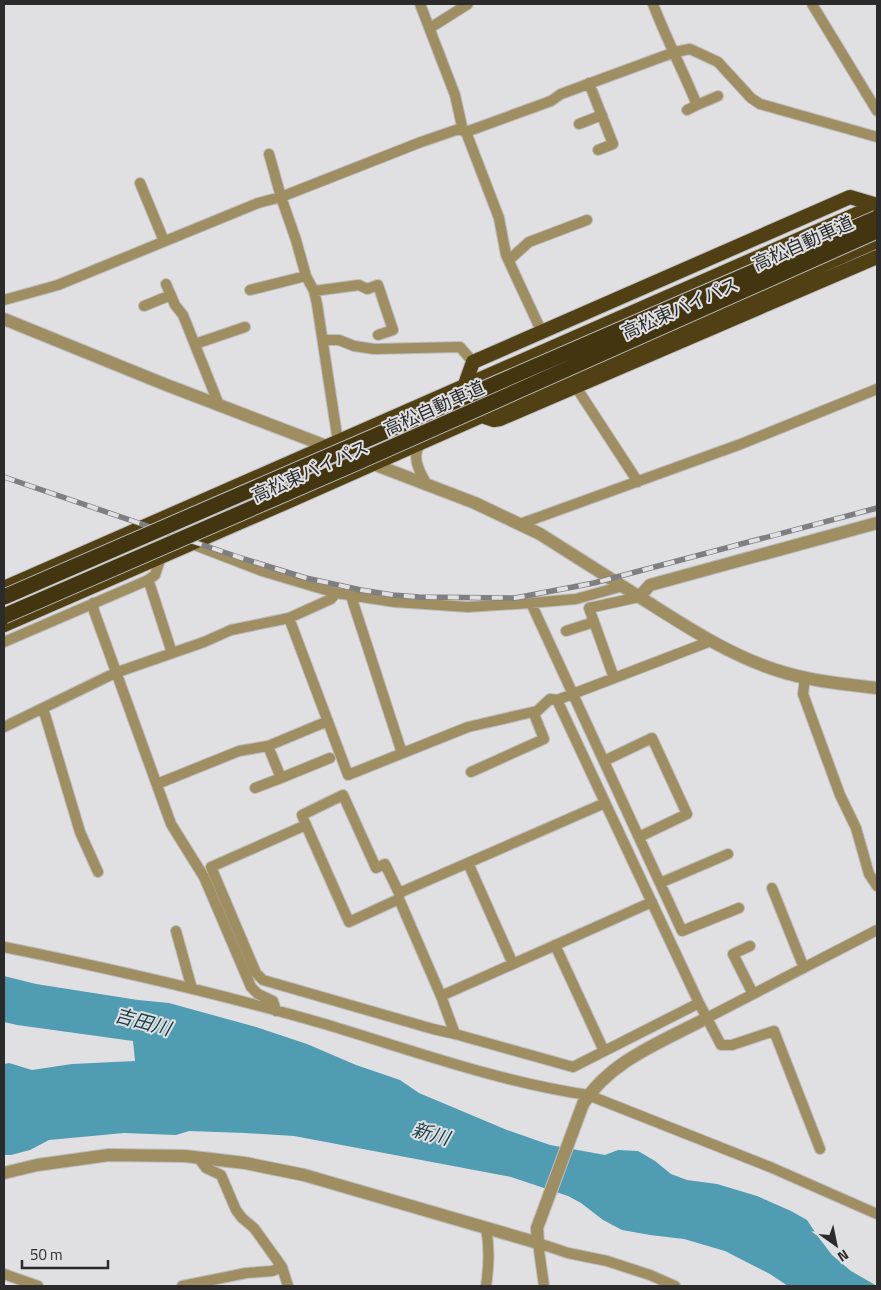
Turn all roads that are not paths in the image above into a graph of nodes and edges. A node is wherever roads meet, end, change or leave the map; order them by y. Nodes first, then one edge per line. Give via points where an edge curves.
1 (420, 4) edge
2 (468, 4) edge
3 (654, 4) edge
4 (812, 4) edge
5 (430, 28) junction
6 (675, 52) junction
7 (590, 83) junction
8 (718, 96) dead end
9 (697, 105) junction
10 (687, 110) dead end
11 (877, 111) edge
12 (602, 115) junction
13 (578, 124) dead end
14 (464, 132) junction
15 (877, 138) edge
16 (598, 150) dead end
17 (269, 154) dead end
18 (140, 183) dead end
19 (281, 197) junction
20 (877, 205) edge
21 (877, 218) edge
22 (587, 220) dead end
23 (877, 231) edge
24 (164, 241) junction
25 (877, 241) edge
26 (877, 257) edge
27 (509, 260) junction
28 (306, 276) junction
29 (661, 280) junction
30 (166, 284) dead end
31 (250, 290) dead end
32 (314, 292) junction
33 (170, 295) junction
34 (668, 297) junction
35 (4, 300) edge
36 (144, 306) dead end
37 (4, 319) edge
38 (245, 327) dead end
39 (543, 332) junction
40 (378, 335) dead end
41 (323, 340) junction
42 (195, 344) junction
43 (473, 362) junction
44 (464, 387) junction
45 (576, 387) junction
46 (877, 389) edge
47 (219, 405) junction
48 (482, 416) junction
49 (422, 442) junction
50 (333, 444) junction
51 (373, 464) junction
52 (638, 482) junction
53 (427, 485) junction
54 (877, 523) edge
55 (520, 524) junction
56 (192, 544) junction
57 (160, 557) junction
58 (7, 584) edge
59 (150, 585) dead end
60 (623, 586) junction
61 (336, 593) junction
62 (351, 596) junction
63 (4, 597) edge
64 (639, 597) junction
65 (93, 603) junction
66 (530, 603) junction
67 (4, 616) edge
68 (289, 618) junction
69 (594, 622) junction
70 (4, 625) edge
71 (566, 631) dead end
72 (711, 641) junction
73 (4, 642) edge
74 (172, 653) junction
75 (115, 673) junction
76 (614, 678) junction
77 (805, 678) junction
78 (877, 688) edge
79 (573, 694) junction
80 (557, 700) junction
81 (43, 708) junction
82 (537, 711) junction
83 (328, 721) junction
84 (4, 727) edge
85 (268, 746) junction
86 (402, 753) junction
87 (330, 758) dead end
88 (604, 761) junction
89 (471, 772) dead end
90 (281, 778) junction
91 (156, 784) junction
92 (255, 788) dead end
93 (606, 803) junction
94 (306, 825) junction
95 (639, 837) junction
96 (728, 854) dead end
97 (468, 863) junction
98 (98, 872) dead end
99 (660, 883) junction
100 (877, 886) edge
101 (772, 888) dead end
102 (399, 896) junction
103 (652, 902) junction
104 (739, 908) dead end
105 (877, 930) edge
106 (176, 931) dead end
107 (555, 945) junction
108 (750, 946) dead end
109 (4, 947) edge
110 (513, 964) junction
111 (804, 968) junction
112 (192, 989) junction
113 (753, 994) junction
114 (440, 996) junction
115 (699, 1003) junction
116 (276, 1011) junction
117 (704, 1020) junction
118 (455, 1034) junction
119 (604, 1051) junction
120 (586, 1100) junction
121 (820, 1149) dead end
122 (198, 1158) junction
123 (4, 1173) edge
124 (877, 1214) edge
125 (486, 1228) junction
126 (538, 1244) junction
127 (282, 1267) junction
128 (4, 1274) edge
129 (37, 1286) edge
130 (182, 1286) edge
131 (288, 1286) edge
132 (486, 1286) edge
133 (544, 1286) edge
134 (674, 1286) edge

1 - 5 street
2 - 5 street
3 - 6 street
4 - 11 street
5 - 14 street via 456,95
6 - 7 street
6 - 9 street
6 - 15 street via 690,49 718,62 760,104
7 - 12 street
7 - 14 street via 551,101
8 - 9 street
9 - 10 street
12 - 13 street
12 - 16 street via 613,144
14 - 19 street via 459,129 421,142
14 - 27 street via 499,218
17 - 19 street
18 - 24 street
19 - 24 street
19 - 28 street
20 - 29 highway via 850,197
20 - 34 highway, 高松東バイパス
21 - 63 highway, 高松自動車道, bridge
22 - 27 street via 530,242
23 - 67 highway, 高松自動車道, bridge
24 - 35 street via 58,284
25 - 48 highway, 高松東バイパス
26 - 45 highway
27 - 39 street
28 - 31 street
28 - 32 street
29 - 34 highway
29 - 39 highway
30 - 33 street
32 - 40 street via 359,285 367,289 378,285 393,330
32 - 41 street
33 - 36 street
33 - 42 street
34 - 44 highway, 高松東バイパス
37 - 47 street
38 - 42 street
39 - 43 highway
41 - 43 street via 339,340 374,349 460,346
41 - 50 street via 334,420
42 - 47 street
43 - 44 highway
44 - 50 highway, 高松東バイパス
45 - 48 highway via 500,419
45 - 52 street
46 - 52 street
47 - 50 street
48 - 49 highway, 高松東バイパス
49 - 51 highway, 高松東バイパス
49 - 53 street via 417,447 416,462
50 - 51 street
50 - 58 highway, 高松東バイパス
51 - 53 street
51 - 56 highway, 高松東バイパス
52 - 55 street
53 - 55 street
54 - 64 street via 650,585
55 - 60 street
56 - 57 highway, 高松東バイパス
56 - 61 street via 262,571
57 - 65 street via 155,575 148,580
57 - 70 highway, 高松東バイパス
59 - 74 street
60 - 64 street
60 - 66 street via 576,599
61 - 62 street
61 - 68 street via 331,599
62 - 66 street via 459,606
62 - 86 street
64 - 69 street via 589,608
64 - 72 street
65 - 73 street
65 - 75 street
66 - 79 street
68 - 74 street via 230,630
68 - 83 street
69 - 71 street
69 - 76 street
72 - 76 street
72 - 77 street via 747,659
74 - 75 street
75 - 81 street
75 - 91 street
76 - 79 street
77 - 78 street
77 - 100 street via 803,694
79 - 80 street
79 - 88 street
80 - 82 street via 550,699
80 - 93 street
81 - 84 street
81 - 98 street via 80,832
82 - 86 street via 468,727
82 - 89 street via 534,714 544,739
83 - 85 street
83 - 86 street via 348,775
85 - 90 street
85 - 91 street via 239,751
87 - 90 street
88 - 95 street
88 - 95 street via 652,738 687,814
90 - 92 street
91 - 116 street via 172,824 204,877 251,986 273,1002
93 - 97 street
93 - 103 street
94 - 102 street via 349,922
94 - 102 street via 302,815 343,795 376,868 385,864
94 - 118 street via 211,867 256,973 263,980
95 - 99 street
96 - 99 street
97 - 102 street
97 - 110 street
99 - 104 street via 682,931
101 - 111 street
102 - 114 street
103 - 107 street
103 - 115 street
105 - 111 street
106 - 112 street
107 - 110 street
107 - 119 street
108 - 113 street via 733,954
109 - 112 street
110 - 114 street
111 - 113 street
112 - 116 street
113 - 117 street
114 - 118 street
115 - 117 street
115 - 119 street
116 - 120 street
117 - 120 street via 618,1067 598,1083
117 - 121 street via 721,1045 732,1045 774,1031
118 - 119 street via 573,1067
120 - 124 street via 770,1166
120 - 126 street via 537,1228
122 - 123 street via 109,1155
122 - 125 street via 245,1163 304,1175
122 - 127 street via 206,1168 220,1176 236,1210 254,1228
125 - 126 street
125 - 132 street via 489,1240
126 - 133 street
126 - 134 street via 606,1261
127 - 130 street
127 - 131 street
128 - 129 street

